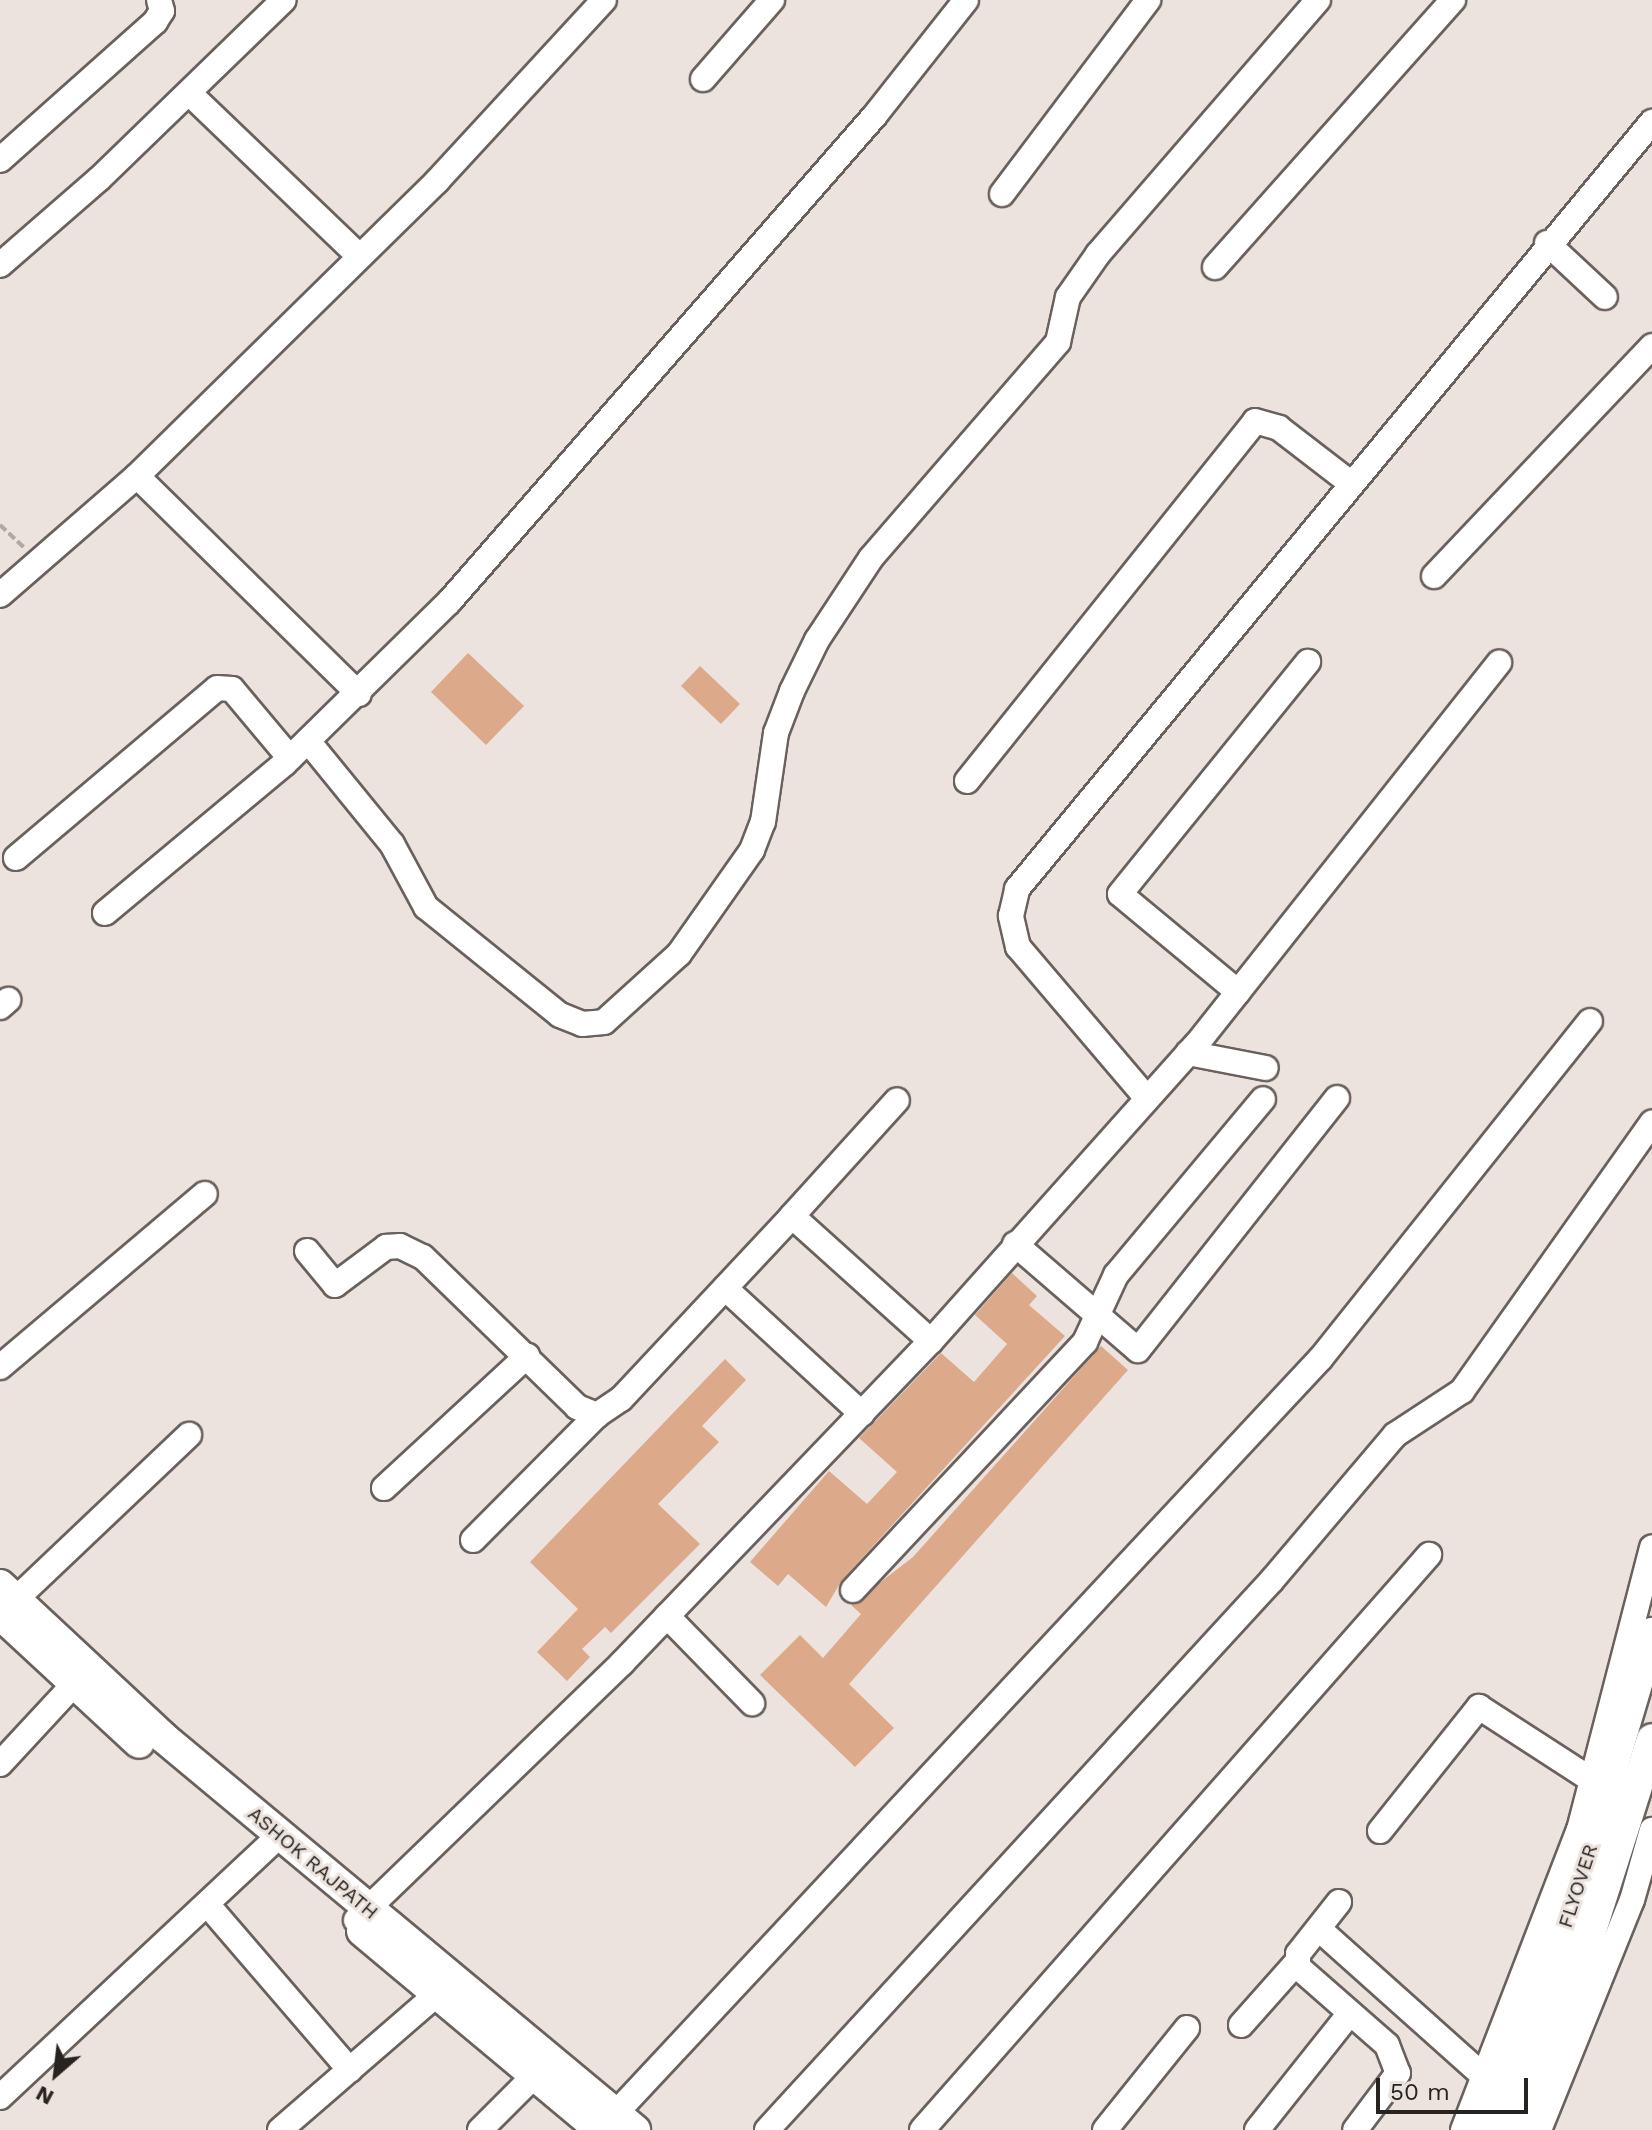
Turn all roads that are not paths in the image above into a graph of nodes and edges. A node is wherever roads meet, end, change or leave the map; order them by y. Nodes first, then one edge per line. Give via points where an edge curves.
1 (159, 0) edge
2 (284, 0) edge
3 (604, 0) edge
4 (772, 0) edge
5 (966, 0) edge
6 (1148, 0) edge
7 (1318, 0) edge
8 (1453, 0) edge
9 (703, 79) dead end
10 (189, 93) junction
11 (1652, 122) edge
12 (0, 160) edge
13 (1002, 194) dead end
14 (1547, 243) junction
15 (358, 255) junction
16 (0, 265) edge
17 (1215, 267) dead end
18 (1605, 297) dead end
19 (1652, 346) edge
20 (137, 476) junction
21 (1349, 482) junction
22 (1434, 576) dead end
23 (0, 595) edge
24 (1308, 662) dead end
25 (1499, 663) dead end
26 (359, 694) junction
27 (308, 741) junction
28 (290, 758) junction
29 (967, 781) dead end
30 (16, 858) dead end
31 (105, 913) dead end
32 (1238, 992) junction
33 (1590, 1021) dead end
34 (1188, 1053) junction
35 (1266, 1068) dead end
36 (1145, 1096) junction
37 (1337, 1098) dead end
38 (1263, 1099) dead end
39 (897, 1100) dead end
40 (1652, 1123) edge
41 (205, 1194) dead end
42 (792, 1216) junction
43 (1015, 1244) junction
44 (307, 1251) dead end
45 (725, 1288) junction
46 (1097, 1318) junction
47 (931, 1341) junction
48 (527, 1356) junction
49 (0, 1367) edge
50 (862, 1414) junction
51 (597, 1415) junction
52 (189, 1435) dead end
53 (384, 1488) dead end
54 (473, 1540) dead end
55 (1652, 1547) edge
56 (1429, 1555) dead end
57 (853, 1590) dead end
58 (5, 1600) edge
59 (667, 1616) junction
60 (1652, 1633) edge
61 (80, 1678) junction
62 (752, 1703) dead end
63 (1652, 1739) edge
64 (1, 1766) edge
65 (1592, 1780) junction
66 (1652, 1830) edge
67 (1380, 1831) dead end
68 (273, 1842) junction
69 (1642, 1898) edge
70 (1339, 1902) dead end
71 (207, 1904) junction
72 (360, 1916) junction
73 (1319, 1929) junction
74 (1297, 1962) junction
75 (436, 1995) junction
76 (1350, 2013) junction
77 (1241, 2025) dead end
78 (1187, 2028) dead end
79 (350, 2070) junction
80 (1484, 2075) junction
81 (534, 2076) junction
82 (0, 2097) edge
83 (617, 2125) edge
84 (280, 2130) edge
85 (480, 2130) edge
86 (767, 2130) edge
87 (922, 2130) edge
88 (1105, 2130) edge
89 (1257, 2130) edge
90 (1355, 2130) edge
91 (1452, 2130) edge
92 (1463, 2130) edge
93 (1483, 2130) edge
94 (1512, 2130) edge
95 (1539, 2130) edge

1 - 12 street via 162,11 155,22
2 - 10 street
3 - 15 street via 437,181
4 - 9 street
5 - 26 street via 876,114 626,404
6 - 13 street
7 - 27 street via 1083,273 1068,297 1058,342 871,558 817,640 792,691 776,733 763,822 752,850 679,954 604,1022 582,1024 560,1015 426,907 392,844
8 - 17 street
10 - 15 street
10 - 16 street
11 - 14 street
14 - 18 street
14 - 21 street
15 - 20 street
19 - 22 street
20 - 23 street
20 - 26 street
21 - 29 street via 1279,428 1255,421
21 - 36 street via 1017,889 1011,916 1018,947
24 - 32 street via 1120,894
25 - 32 street
26 - 27 street
27 - 28 street
28 - 30 street via 232,689 217,688
28 - 31 street
32 - 34 street
33 - 83 street via 1321,1358
34 - 35 street
34 - 36 street
36 - 43 street
37 - 46 street via 1138,1350
38 - 46 street via 1116,1275
39 - 42 street
40 - 86 street via 1462,1391 1395,1435 1262,1591
41 - 49 street
42 - 45 street
42 - 47 street
43 - 46 street
43 - 47 street
44 - 48 street via 335,1285 371,1256 400,1246 449,1277
45 - 50 street
45 - 51 street via 621,1399
46 - 57 street via 1085,1342
47 - 50 street
48 - 51 street via 577,1407
48 - 53 street
50 - 59 street
51 - 54 street
52 - 58 street
55 - 65 street
56 - 87 street
58 - 61 main road, ASHOK RAJPATH
59 - 62 street
59 - 72 street
60 - 93 main road, FLYOVER via 1558,1949
61 - 64 street
61 - 68 main road, ASHOK RAJPATH
63 - 94 main road, FLYOVER via 1580,1965
65 - 67 street via 1479,1707
65 - 80 street
66 - 69 street
68 - 71 street
68 - 72 main road, ASHOK RAJPATH
69 - 95 street
70 - 73 street
71 - 79 street
71 - 82 street
72 - 75 main road, ASHOK RAJPATH
72 - 83 main road, ASHOK RAJPATH
73 - 74 street
73 - 80 street
74 - 76 street
74 - 77 street
75 - 79 street
75 - 81 main road, ASHOK RAJPATH
76 - 89 street
76 - 90 street via 1387,2045 1398,2073
78 - 88 street
79 - 84 street
80 - 91 street
80 - 92 street
81 - 83 main road, ASHOK RAJPATH
81 - 85 street

